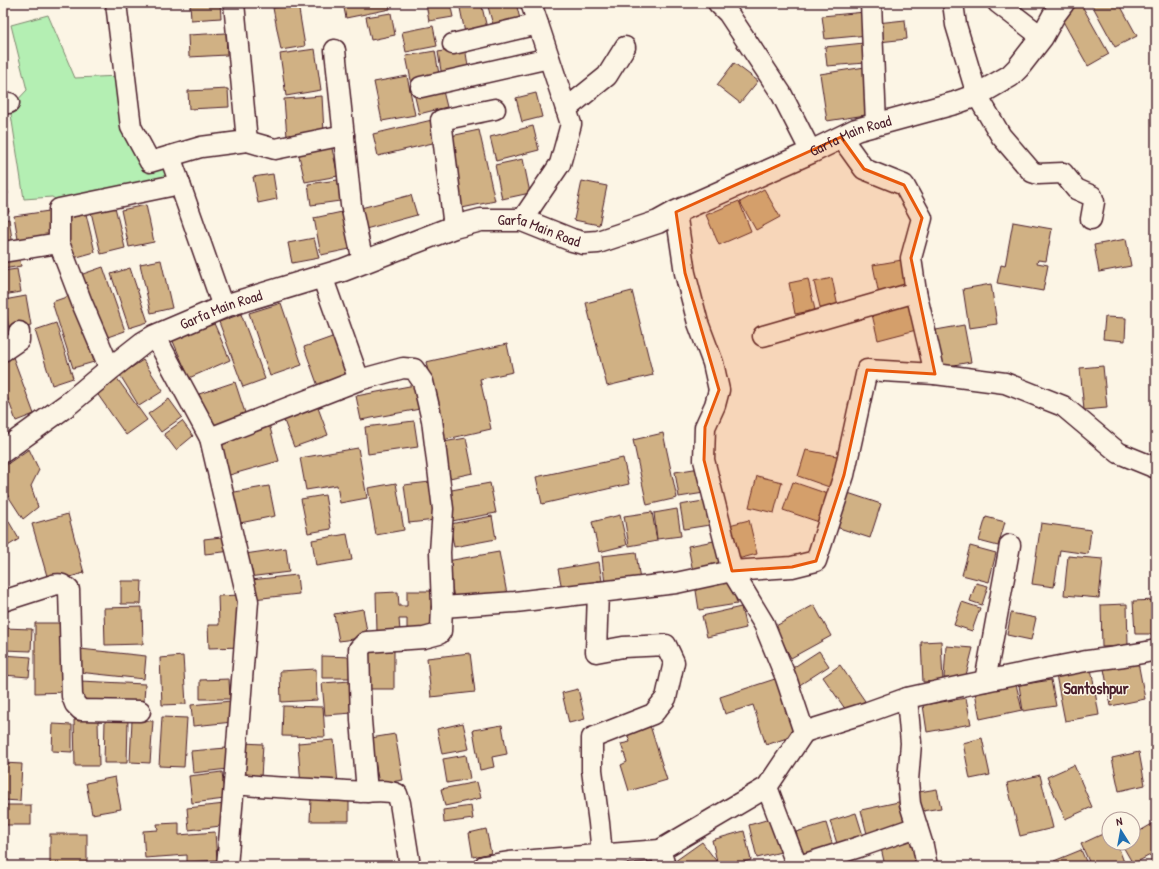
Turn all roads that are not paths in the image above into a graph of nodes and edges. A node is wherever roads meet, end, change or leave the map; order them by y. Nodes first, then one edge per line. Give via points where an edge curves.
1 (116, 3) edge
2 (234, 3) edge
3 (531, 3) edge
4 (718, 3) edge
5 (871, 3) edge
6 (953, 3) edge
7 (998, 3) edge
8 (1064, 3) edge
9 (538, 24) junction
10 (1042, 38) junction
11 (453, 44) dead end
12 (625, 47) dead end
13 (335, 50) dead end
14 (549, 58) junction
15 (421, 87) dead end
16 (977, 95) junction
17 (566, 108) junction
18 (495, 109) dead end
19 (876, 124) junction
20 (344, 136) junction
21 (841, 137) junction
22 (247, 141) junction
23 (811, 152) junction
24 (170, 156) junction
25 (180, 184) junction
26 (676, 212) junction
27 (1091, 219) dead end
28 (522, 220) junction
29 (454, 227) junction
30 (59, 243) junction
31 (3, 252) edge
32 (363, 262) junction
33 (322, 276) junction
34 (916, 292) junction
35 (223, 307) junction
36 (19, 332) dead end
37 (155, 336) junction
38 (763, 336) dead end
39 (3, 351) edge
40 (110, 369) junction
41 (935, 374) junction
42 (359, 380) junction
43 (210, 438) junction
44 (3, 451) edge
45 (1156, 468) edge
46 (1010, 545) dead end
47 (732, 571) junction
48 (598, 592) junction
49 (3, 601) edge
50 (442, 607) junction
51 (1156, 650) edge
52 (985, 681) junction
53 (907, 698) junction
54 (140, 711) dead end
55 (804, 732) junction
56 (234, 784) junction
57 (767, 787) junction
58 (367, 792) junction
59 (916, 827) junction
60 (602, 855) junction
61 (662, 858) edge
62 (227, 866) edge
63 (410, 866) edge
64 (484, 866) edge
65 (798, 866) edge
66 (927, 866) edge

1 - 24 street via 131,127 150,162
2 - 22 street
3 - 9 street
4 - 23 street via 728,13 781,93
5 - 19 street
6 - 16 street via 956,25
7 - 10 street
8 - 10 main road, Garfa Main Road via 1054,15
9 - 11 street
9 - 14 street
10 - 16 main road, Garfa Main Road via 1010,76
12 - 17 street via 607,76
13 - 20 street
14 - 15 street
14 - 17 street
16 - 19 main road, Garfa Main Road
16 - 27 street via 1001,136 1032,172 1063,173 1076,189 1092,196 1094,202
17 - 28 street via 571,124 560,164
18 - 29 street via 441,120
19 - 21 main road, Garfa Main Road
20 - 22 street via 275,149
20 - 32 street via 351,205
21 - 23 main road, Garfa Main Road
21 - 34 street via 864,169 904,185 922,218 911,258
22 - 24 street via 201,147
23 - 26 main road, Garfa Main Road
24 - 25 street
25 - 30 street via 59,209
25 - 35 street
26 - 28 main road, Garfa Main Road via 658,222 598,242 583,243
26 - 47 street via 685,273 719,390 705,426 704,460
28 - 29 main road, Garfa Main Road via 482,220
29 - 32 main road, Garfa Main Road
30 - 31 street
30 - 40 street
32 - 33 main road, Garfa Main Road
33 - 35 main road, Garfa Main Road
33 - 42 street
34 - 38 street
34 - 41 street
35 - 37 main road, Garfa Main Road
36 - 39 street via 19,340
37 - 40 main road, Garfa Main Road
37 - 43 street
40 - 44 main road, Garfa Main Road via 67,405
41 - 45 street via 1006,382 1064,406 1119,453
41 - 47 street via 867,370 844,475 816,561 792,567
42 - 43 street
42 - 50 street via 403,368 414,369 423,382 432,420 443,509 440,552
43 - 56 street via 248,601
46 - 52 street
47 - 48 street via 676,583
47 - 55 street via 764,624
48 - 50 street via 515,602
48 - 60 street via 596,652 623,647 666,646 674,662 666,698 653,714 592,738 592,770
49 - 54 street via 53,585 64,585 69,590 72,696 75,704 81,710
50 - 58 street via 439,634 424,638 366,642 358,649
51 - 52 street
52 - 53 street
53 - 55 street
53 - 59 street via 911,743 908,781
55 - 57 street
56 - 58 street
56 - 62 street
57 - 61 street
57 - 65 street
58 - 63 street via 390,791 397,794
59 - 65 street
59 - 66 street
60 - 61 street
60 - 64 street

